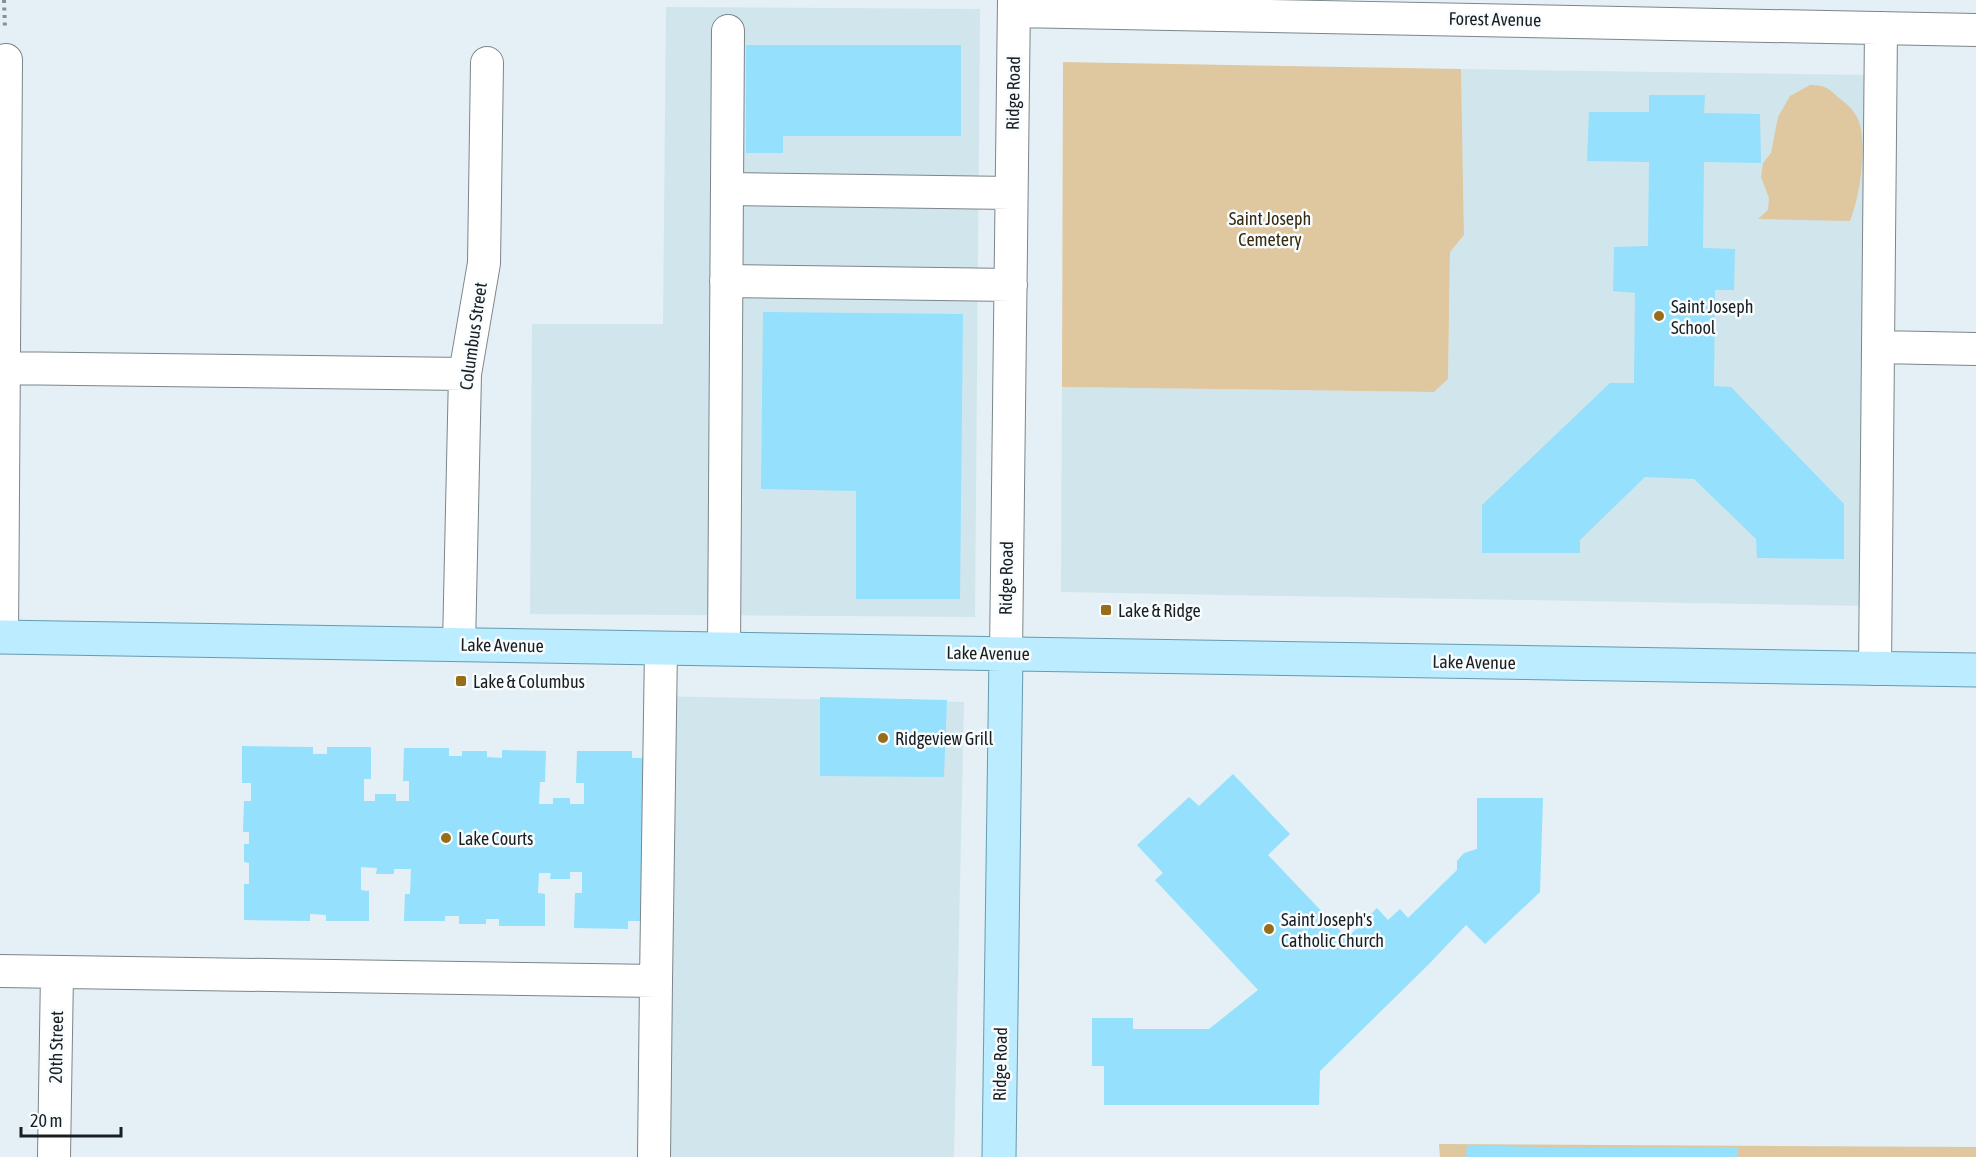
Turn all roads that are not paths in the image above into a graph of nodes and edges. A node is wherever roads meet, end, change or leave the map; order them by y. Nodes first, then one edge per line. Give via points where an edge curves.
1 (1014, 5) edge
2 (1314, 8) edge
3 (1836, 13) edge
4 (1881, 28) junction
5 (1976, 30) edge
6 (728, 31) dead end
7 (6, 60) dead end
8 (487, 63) dead end
9 (727, 189) junction
10 (1011, 193) junction
11 (726, 281) junction
12 (1011, 285) junction
13 (1878, 347) junction
14 (1976, 349) edge
15 (2, 368) edge
16 (465, 374) junction
17 (1, 637) edge
18 (459, 645) junction
19 (661, 648) junction
20 (724, 649) junction
21 (1006, 654) junction
22 (1875, 669) junction
23 (1976, 670) edge
24 (0, 971) edge
25 (57, 972) junction
26 (656, 981) junction
27 (54, 1157) edge
28 (654, 1157) edge
29 (999, 1157) edge

1 - 2 street, Forest Avenue
1 - 10 street, Ridge Road
2 - 3 street, Forest Avenue
3 - 4 street, Forest Avenue
4 - 5 street, Forest Avenue
4 - 13 street
6 - 9 street
7 - 15 street
8 - 16 street, Columbus Street via 484,263
9 - 10 street
9 - 11 street
10 - 12 street, Ridge Road
11 - 12 street
11 - 20 street
12 - 21 street, Ridge Road
13 - 14 street
13 - 22 street
15 - 16 street
15 - 17 street
16 - 18 street, Columbus Street
17 - 18 main road, Lake Avenue
18 - 19 main road, Lake Avenue
19 - 20 main road, Lake Avenue
19 - 26 street
20 - 21 main road, Lake Avenue
21 - 22 main road, Lake Avenue
21 - 29 main road, Ridge Road
22 - 23 main road, Lake Avenue
24 - 25 street
25 - 26 street
25 - 27 street, 20th Street
26 - 28 street

